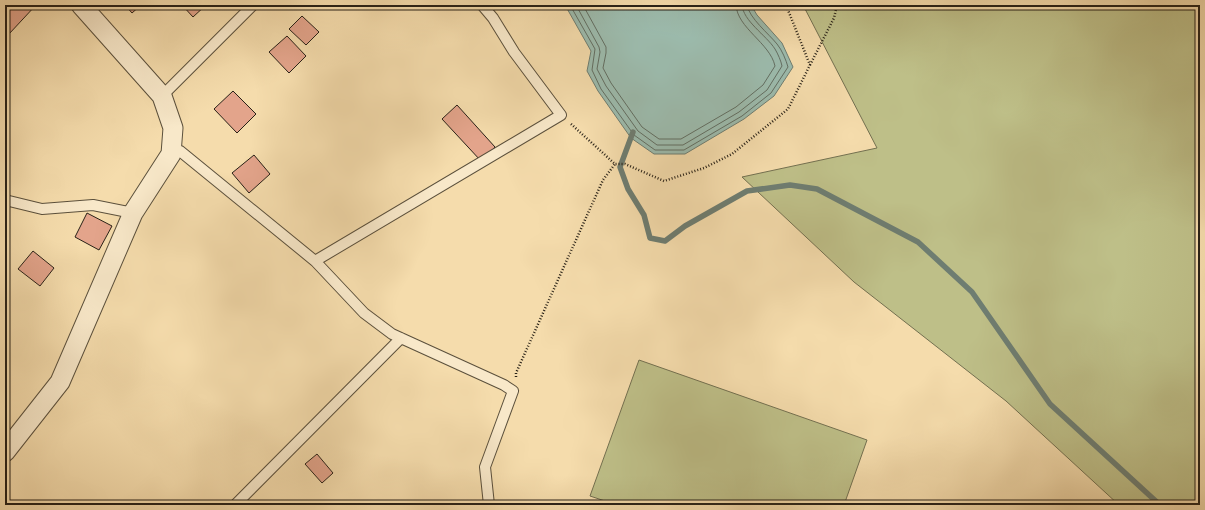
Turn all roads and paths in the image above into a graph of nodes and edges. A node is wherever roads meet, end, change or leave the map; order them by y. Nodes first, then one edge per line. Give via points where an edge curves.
1 (81, 5) edge
2 (253, 5) edge
3 (482, 5) edge
4 (785, 5) edge
5 (837, 5) edge
6 (810, 65) junction
7 (162, 96) junction
8 (561, 115) junction
9 (171, 147) junction
10 (616, 164) junction
11 (5, 200) edge
12 (133, 213) junction
13 (315, 261) junction
14 (401, 338) junction
15 (513, 391) junction
16 (5, 452) edge
17 (235, 505) edge
18 (489, 505) edge

1 - 7 street
2 - 7 lane
3 - 8 lane via 494,18 514,52
4 - 6 path
5 - 6 path via 834,18
6 - 10 path via 788,109 732,154 704,168 664,181 625,164
7 - 9 street via 173,128
8 - 10 path
8 - 13 lane
9 - 12 street via 170,154
9 - 13 lane via 180,151
10 - 15 path via 603,180 516,373
11 - 12 lane via 42,209 92,205
12 - 16 street via 60,382
13 - 14 lane via 364,313
14 - 15 lane
14 - 17 lane
15 - 18 lane via 485,467

